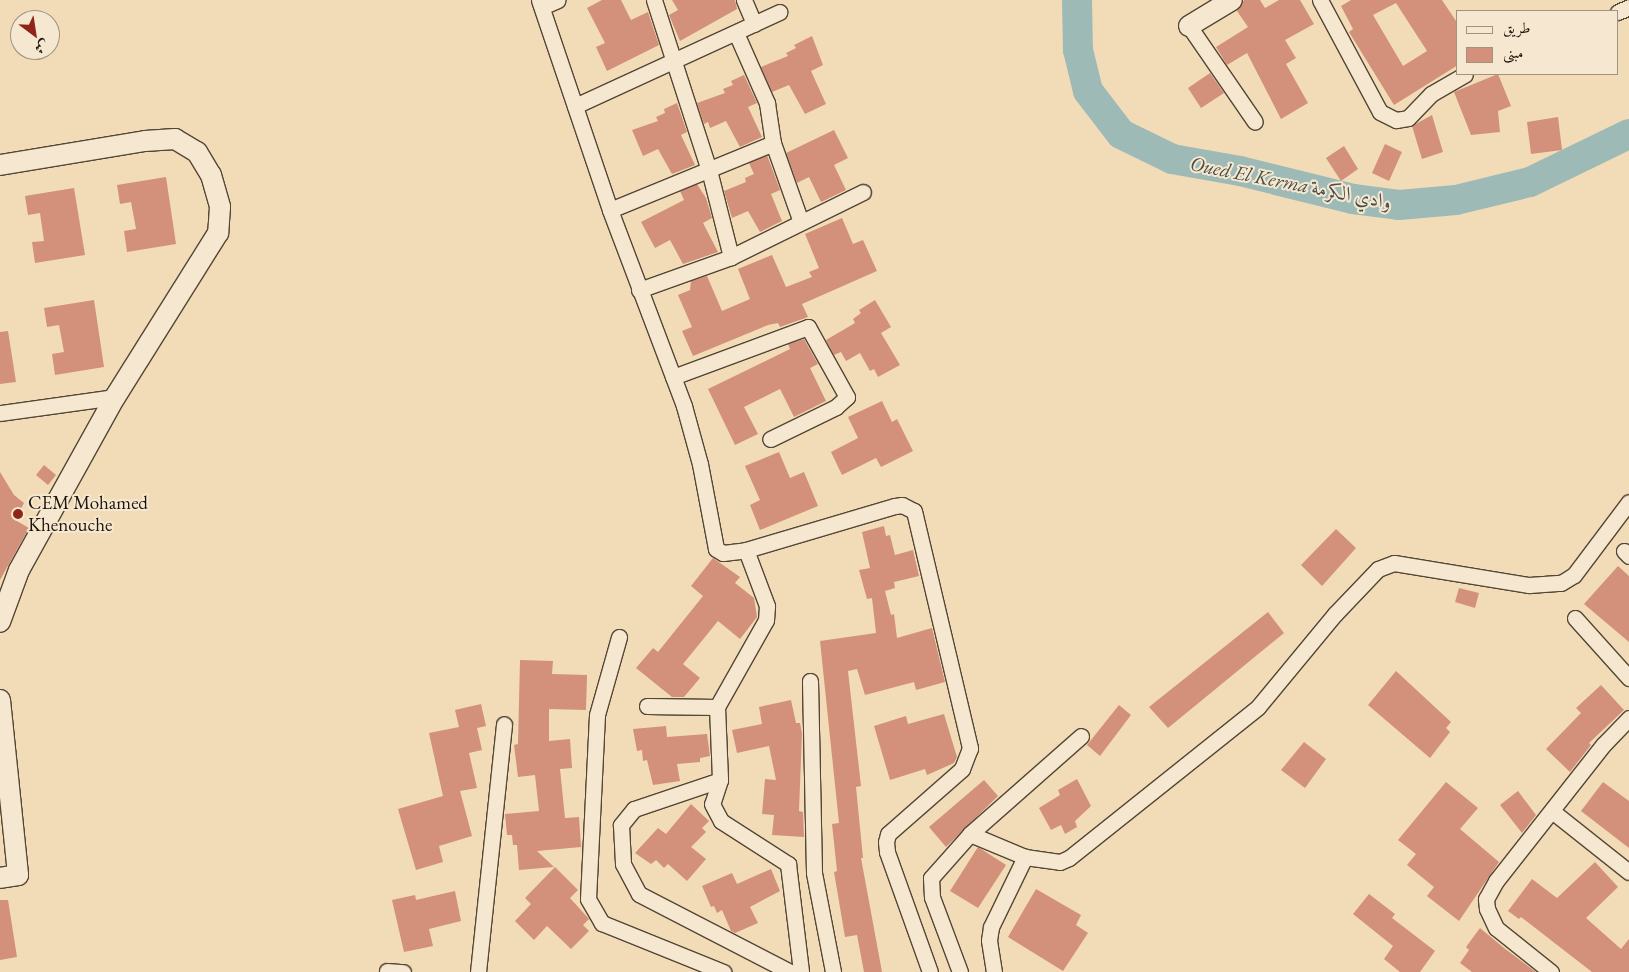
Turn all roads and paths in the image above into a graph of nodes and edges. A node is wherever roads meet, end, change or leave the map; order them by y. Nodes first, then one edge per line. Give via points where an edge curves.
1 (558, 0) edge
2 (654, 0) edge
3 (744, 0) edge
4 (1232, 0) edge
5 (1320, 0) edge
6 (541, 3) edge
7 (779, 12) dead end
8 (754, 24) junction
9 (1189, 26) joint
10 (736, 33) junction
11 (675, 61) junction
12 (1463, 75) edge
13 (576, 106) junction
14 (1255, 122) dead end
15 (773, 143) junction
16 (0, 165) edge
17 (709, 170) junction
18 (863, 192) dead end
19 (610, 210) junction
20 (801, 222) junction
21 (731, 257) junction
22 (638, 290) junction
23 (673, 377) junction
24 (115, 397) junction
25 (0, 413) edge
26 (770, 439) dead end
27 (1629, 502) edge
28 (746, 550) junction
29 (1574, 618) dead end
30 (0, 622) edge
31 (619, 637) dead end
32 (1629, 678) edge
33 (810, 681) dead end
34 (0, 700) edge
35 (647, 706) dead end
36 (716, 707) junction
37 (1629, 718) edge
38 (504, 724) dead end
39 (1081, 736) dead end
40 (720, 780) junction
41 (1552, 811) junction
42 (970, 834) junction
43 (1025, 857) junction
44 (1629, 872) edge
45 (0, 878) edge
46 (387, 971) edge
47 (403, 972) edge
48 (478, 972) edge
49 (723, 972) edge
50 (790, 972) edge
51 (801, 972) edge
52 (833, 972) edge
53 (930, 972) edge
54 (960, 972) edge
55 (994, 972) edge
56 (1552, 972) edge

1 - 6 street
2 - 11 street
3 - 8 street
4 - 9 street
5 - 12 street via 1380,112 1396,120 1408,118 1431,94
6 - 13 street
7 - 8 street
8 - 10 street
9 - 14 street
10 - 11 street
10 - 15 street via 767,103
11 - 13 street
11 - 17 street
13 - 19 street
15 - 17 street
15 - 20 street
16 - 24 street via 175,139 197,152 211,175 220,207 218,233
17 - 19 street
17 - 21 street
18 - 20 street
19 - 22 street
20 - 21 street
21 - 22 street
22 - 23 street
23 - 26 street via 808,326 848,397 836,407
23 - 28 street via 700,464 716,549 723,553
24 - 25 street
24 - 30 street via 19,570
27 - 43 street via 1574,575 1561,583 1528,585 1394,563 1378,569 1251,713 1070,858 1060,862
28 - 36 street via 767,606 766,620
28 - 53 street via 895,506 902,505 914,511 970,748 962,769 888,834 886,842
29 - 32 street
31 - 49 street via 596,715 588,899 602,922
33 - 52 street via 814,873
34 - 45 street via 18,875
35 - 36 street
36 - 40 street
37 - 41 street via 1604,744
38 - 48 street
39 - 42 street
40 - 50 street via 634,809 621,825 623,864 639,894
40 - 51 street via 712,804 722,821 788,864
41 - 44 street
41 - 56 street via 1496,880 1486,898 1487,910 1496,928
42 - 43 street
42 - 54 street via 931,878 932,897
43 - 55 street via 991,927 989,940
46 - 47 street

